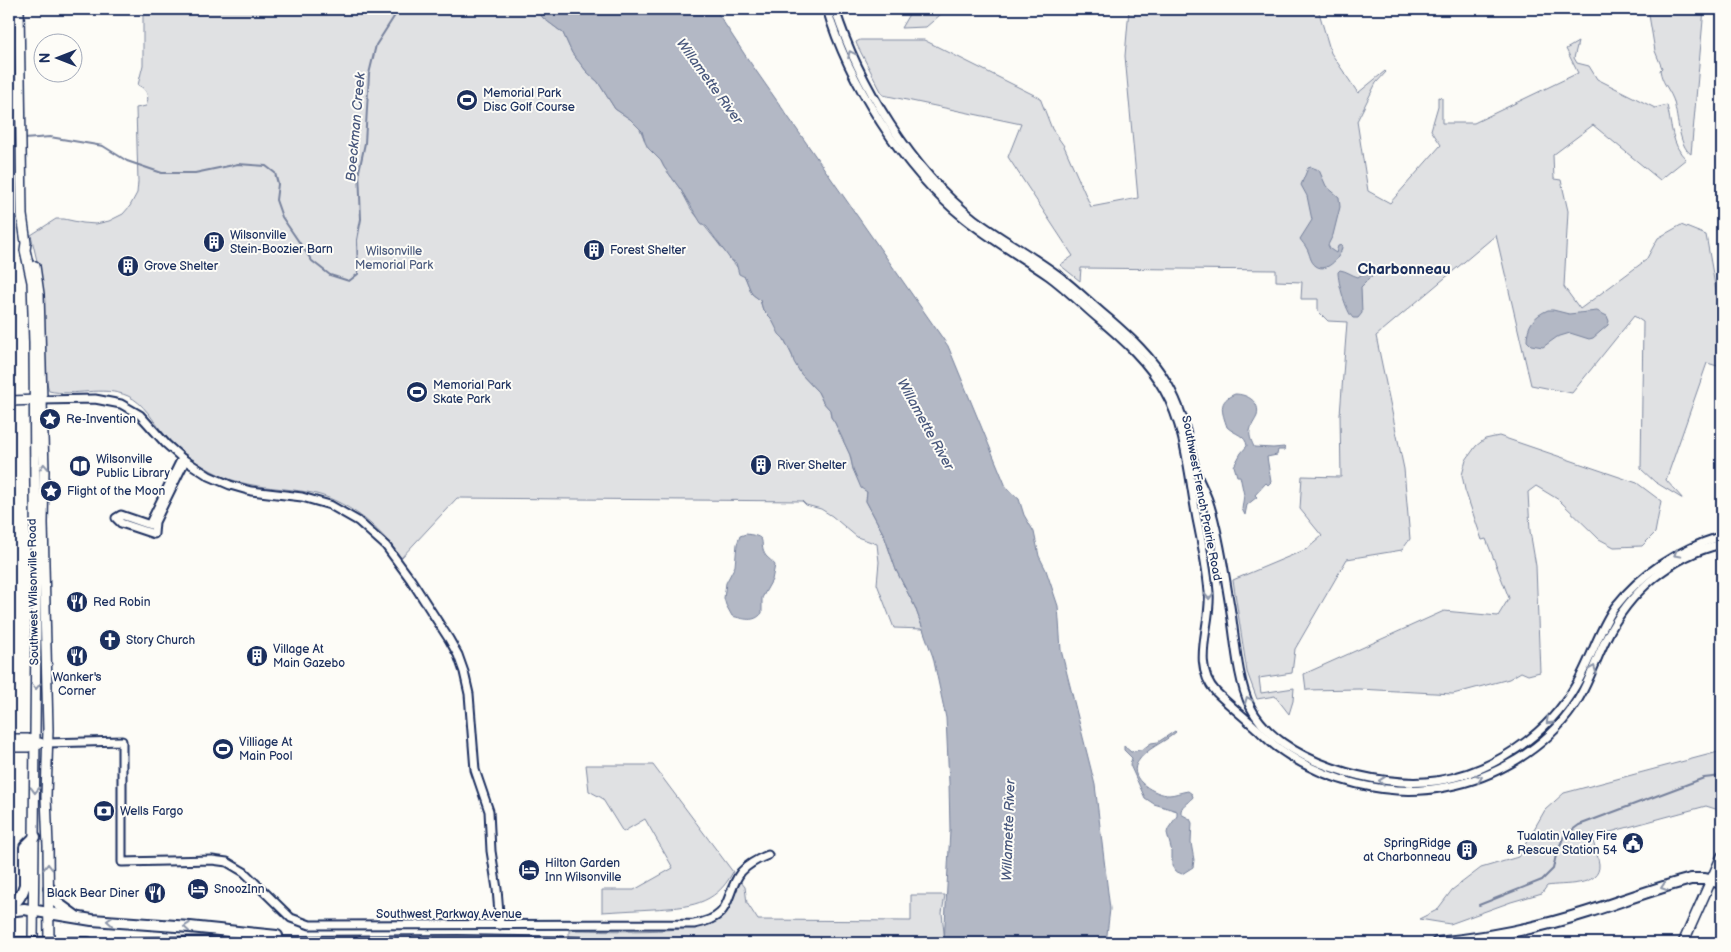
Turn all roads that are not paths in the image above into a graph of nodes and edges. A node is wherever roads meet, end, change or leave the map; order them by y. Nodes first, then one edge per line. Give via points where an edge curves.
1 (19, 9) edge
2 (827, 9) edge
3 (835, 9) edge
4 (38, 400) junction
5 (9, 401) edge
6 (183, 459) junction
7 (1722, 536) edge
8 (1722, 544) edge
9 (9, 739) edge
10 (36, 743) junction
11 (47, 743) junction
12 (9, 747) edge
13 (35, 837) junction
14 (768, 855) dead end
15 (1722, 856) edge
16 (1711, 880) junction
17 (1722, 883) edge
18 (49, 888) junction
19 (9, 909) edge
20 (33, 910) junction
21 (49, 913) junction
22 (78, 918) junction
23 (500, 925) junction
24 (322, 941) junction
25 (9, 943) edge
26 (15, 943) edge
27 (33, 943) edge
28 (49, 943) edge
29 (63, 943) edge
30 (88, 943) edge
31 (134, 943) edge
32 (590, 943) edge
33 (1437, 943) edge
34 (1682, 943) edge

1 - 4 main road, Southwest Wilsonville Road via 22,205 33,303
2 -> 8 street, Southwest French Prairie Road via 842,51 877,116 923,178 965,219 1077,298 1154,374 1176,416 1206,571 1210,596 1203,668 1216,691 1277,747 1342,780 1404,791 1446,787 1498,770 1539,743 1574,706 1615,623 1638,592 1690,555
7 -> 3 street, Southwest French Prairie Road via 1668,558 1633,587 1604,625 1577,684 1560,709 1530,738 1488,765 1445,779 1390,782 1342,772 1281,741 1263,724 1246,696 1210,505 1196,471 1183,416 1163,377 1146,353 1083,295 973,218 932,179 885,115 850,50
4 - 5 main road
4 - 6 street via 95,399 121,404 140,415
4 -> 10 main road, Southwest Wilsonville Road
11 -> 4 main road, Southwest Wilsonville Road via 44,471
6 - 6 street via 155,522 154,534 121,523 116,518 121,515 150,525
6 - 23 street via 230,485 259,493 308,498 345,512 378,538 411,580 454,647 467,682 475,770 489,811
9 - 10 main road via 28,739
10 - 11 main road
10 - 12 main road
10 -> 13 main road, Southwest Wilsonville Road
18 -> 11 main road, Southwest Wilsonville Road
11 - 23 street, Southwest Parkway Avenue via 122,741 122,862 228,862 244,872 290,918 307,924
13 - 19 highway via 26,847 23,891
13 - 20 main road, Southwest Wilsonville Road
14 - 23 street, Southwest Parkway Avenue via 746,867 725,907 704,922
15 - 16 main road
16 - 17 highway
16 -> 33 highway via 1684,881 1525,929
16 - 34 main road
18 - 21 main road, Southwest Wilsonville Road
18 - 22 highway via 57,903
19 - 20 highway
20 - 21 highway
20 - 27 main road, Southwest Wilsonville Road
21 - 22 highway
21 - 28 main road, Southwest Wilsonville Road
24 -> 22 highway
24 - 31 highway
24 - 32 highway
25 - 26 highway
26 - 29 highway, bridge
29 - 30 highway

